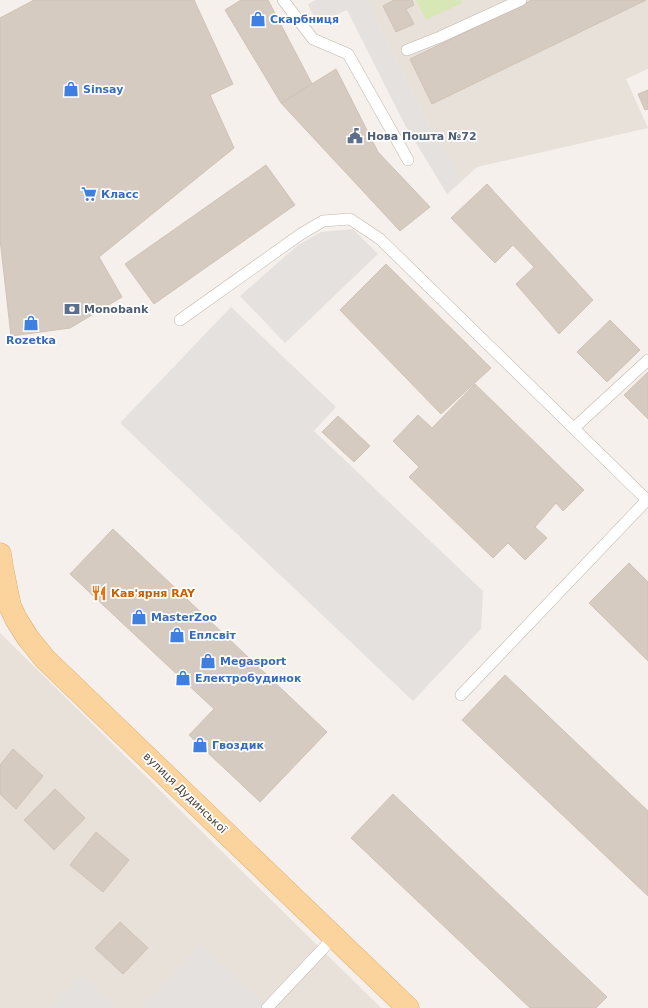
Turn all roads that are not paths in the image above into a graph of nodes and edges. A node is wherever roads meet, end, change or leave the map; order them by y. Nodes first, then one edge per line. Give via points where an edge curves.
1 (283, 0) edge
2 (521, 0) edge
3 (407, 50) dead end
4 (408, 160) dead end
5 (180, 320) dead end
6 (648, 360) edge
7 (574, 428) junction
8 (648, 500) edge
9 (0, 554) edge
10 (460, 695) dead end
11 (334, 937) junction
12 (267, 1008) edge
13 (408, 1008) edge

1 - 4 lane via 313,39 348,54
2 - 3 lane
5 - 7 lane via 322,220 350,218 380,240
6 - 7 lane
7 - 8 lane
8 - 10 lane
9 - 11 main road, вулиця Дудинської via 10,606 28,638 45,659
11 - 12 lane
11 - 13 main road, вулиця Дудинської

